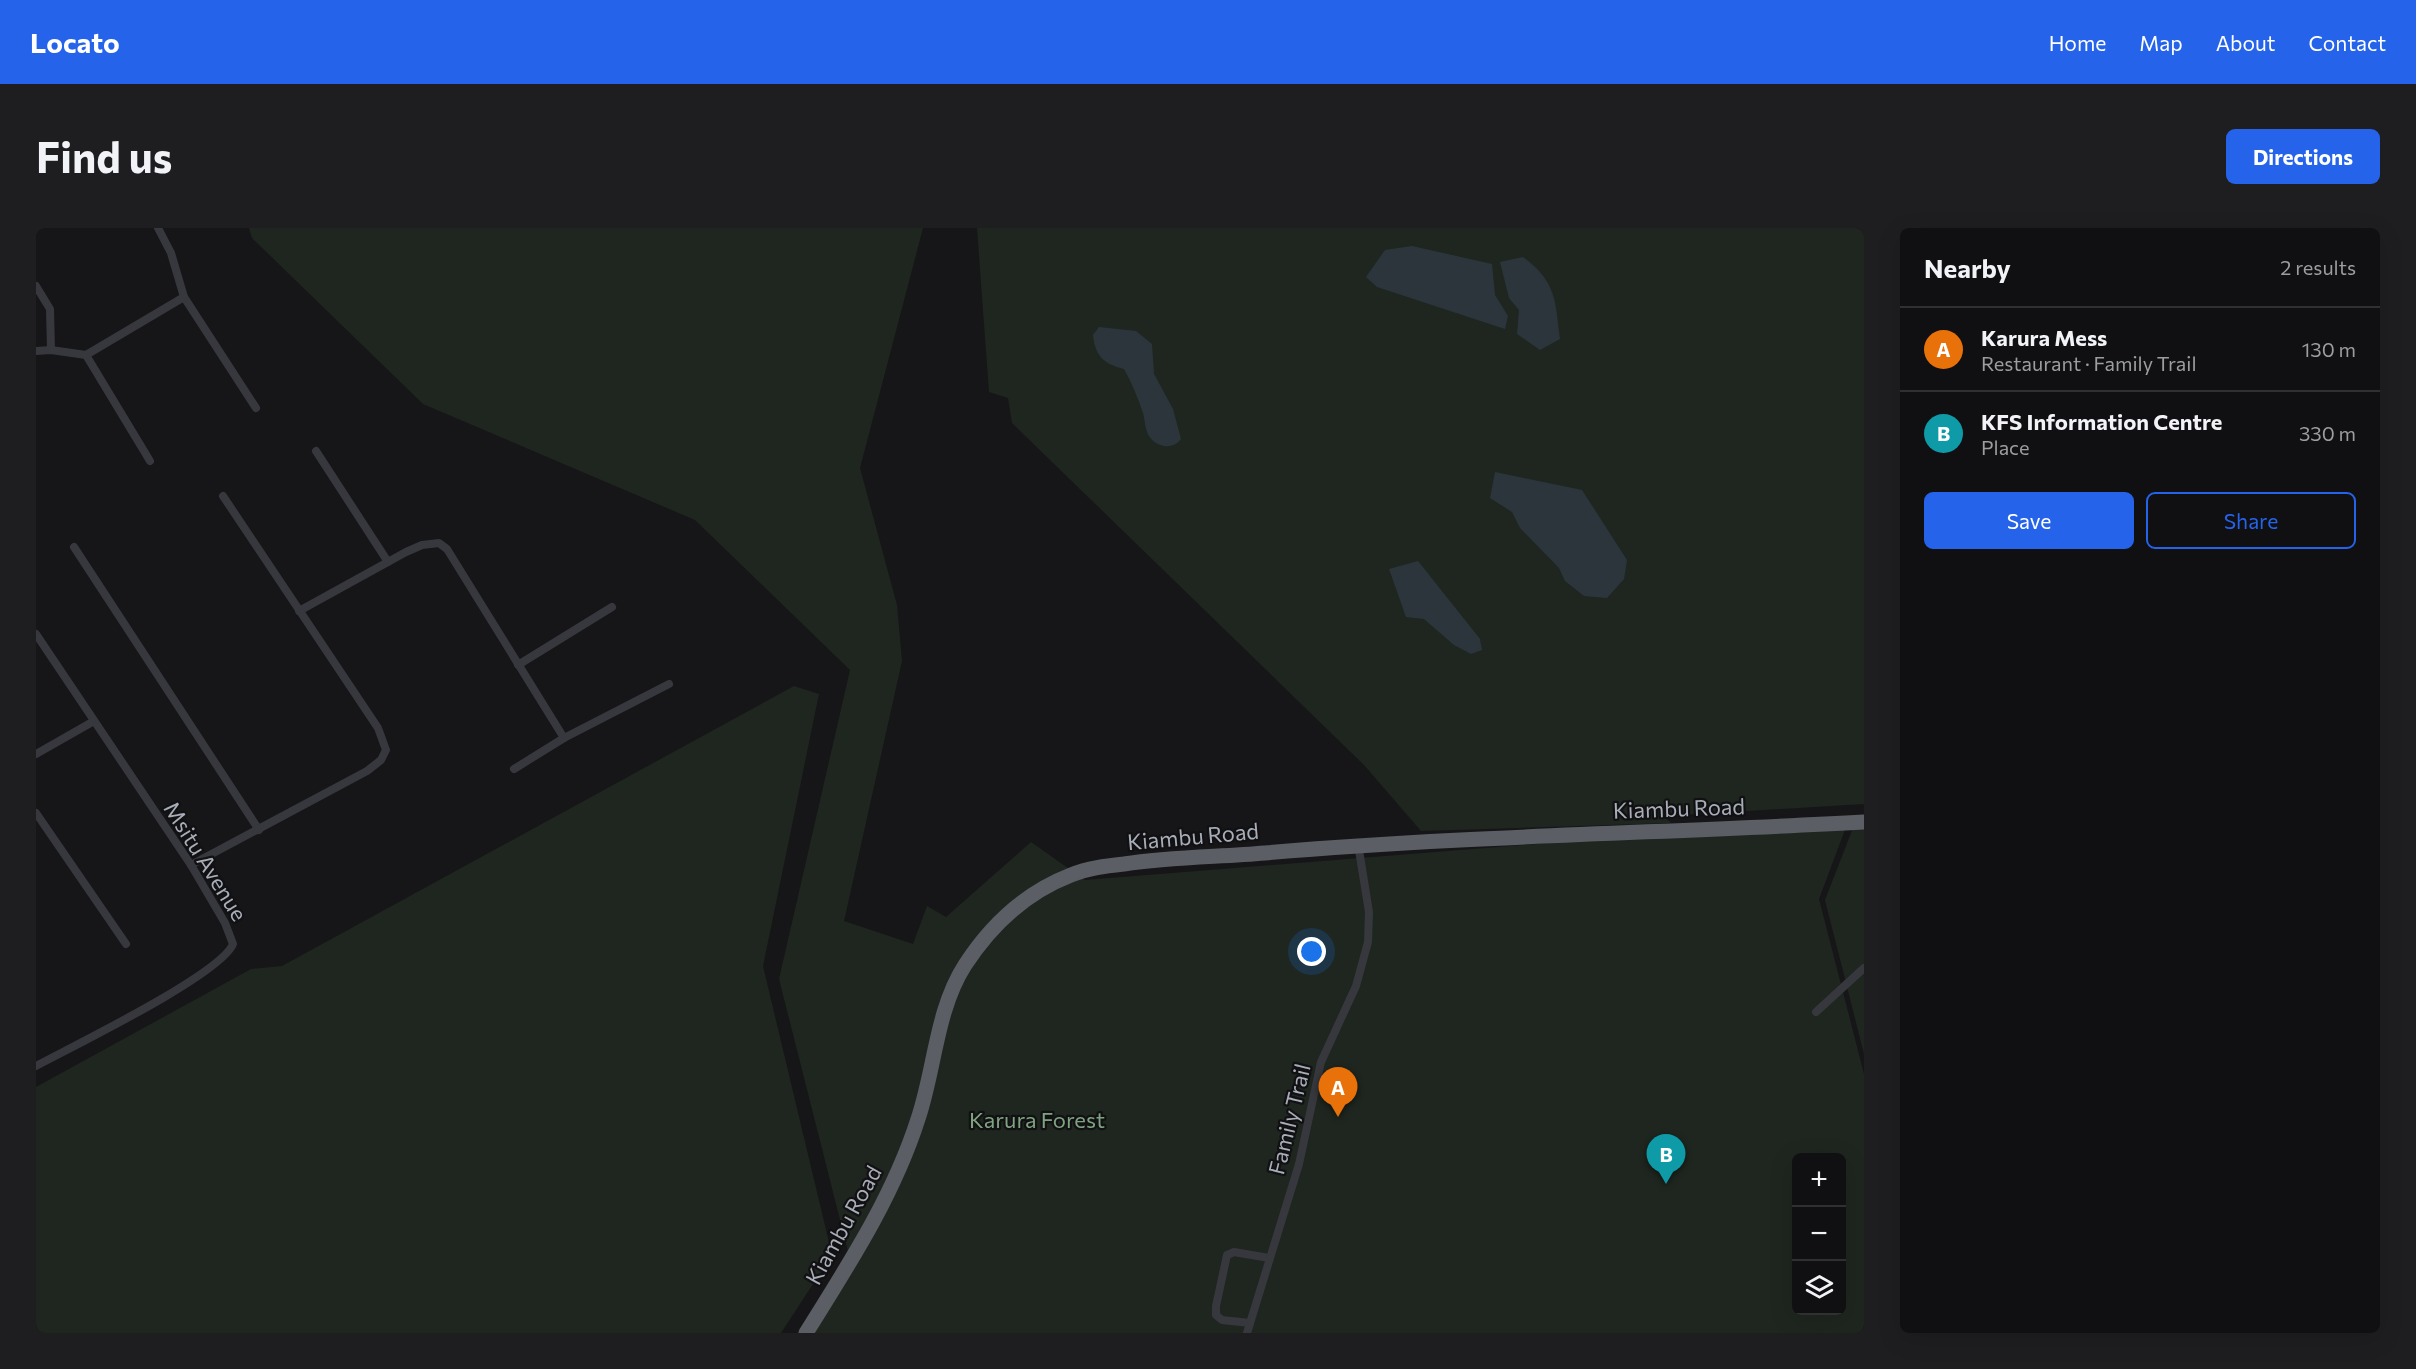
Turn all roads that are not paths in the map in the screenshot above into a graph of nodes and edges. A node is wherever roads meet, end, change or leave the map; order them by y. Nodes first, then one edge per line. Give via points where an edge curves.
1 (158, 228) edge
2 (36, 286) edge
3 (184, 297) junction
4 (51, 350) junction
5 (36, 351) edge
6 (86, 356) junction
7 (256, 408) dead end
8 (316, 451) dead end
9 (150, 461) dead end
10 (224, 496) dead end
11 (74, 547) dead end
12 (388, 562) junction
13 (612, 607) dead end
14 (299, 611) junction
15 (36, 634) edge
16 (518, 665) junction
17 (669, 684) dead end
18 (94, 721) junction
19 (564, 738) junction
20 (36, 754) edge
21 (514, 769) dead end
22 (36, 813) edge
23 (1864, 822) edge
24 (259, 830) junction
25 (1358, 844) junction
26 (191, 865) junction
27 (126, 944) dead end
28 (1864, 968) edge
29 (1816, 1012) dead end
30 (36, 1066) edge
31 (1269, 1258) junction
32 (1250, 1323) junction
33 (806, 1333) edge
34 (1247, 1333) edge

1 - 3 street
2 - 4 street via 50,309
3 - 6 street
3 - 7 street
4 - 5 street
4 - 6 street
6 - 9 street
8 - 12 street
10 - 14 street
11 - 24 street
12 - 14 street
12 - 16 street via 422,545 439,543 447,549
13 - 16 street
14 - 24 street via 378,728 386,750 381,760 367,771
15 - 18 street, Msitu Avenue
16 - 19 street
17 - 19 street
18 - 20 street
18 - 26 street, Msitu Avenue
19 - 21 street
22 - 27 street
23 - 25 highway, Kiambu Road
24 - 26 street
25 - 31 street, Family Trail via 1369,912 1368,942 1356,986 1320,1062 1299,1164
25 - 33 highway, Kiambu Road via 1090,869 1070,875 1017,906 989,933 964,967 948,999 919,1116 900,1169 874,1223
26 - 30 street, Msitu Avenue via 233,939 231,950 213,966 148,1006
28 - 29 street
31 - 32 street, Family Trail
31 - 32 street via 1234,1252 1227,1255 1216,1315 1222,1320
32 - 34 street, Family Trail

